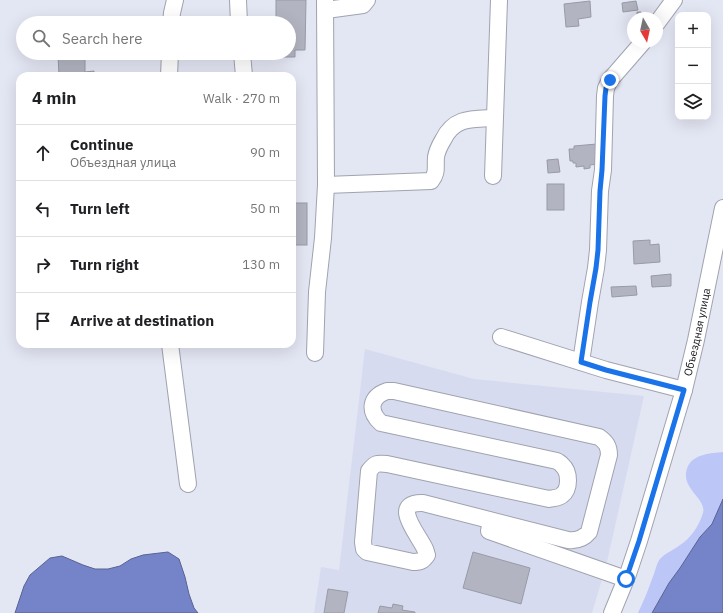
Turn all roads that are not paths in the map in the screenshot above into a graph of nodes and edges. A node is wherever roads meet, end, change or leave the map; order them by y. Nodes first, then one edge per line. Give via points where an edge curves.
1 (175, 0) edge
2 (238, 0) edge
3 (367, 0) edge
4 (499, 0) edge
5 (674, 0) edge
6 (326, 5) edge
7 (663, 15) edge
8 (172, 16) edge
9 (239, 16) edge
10 (638, 48) edge
11 (170, 60) edge
12 (243, 60) edge
13 (169, 72) edge
14 (244, 72) edge
15 (494, 118) junction
16 (492, 176) dead end
17 (326, 185) junction
18 (723, 208) edge
19 (501, 337) dead end
20 (171, 348) edge
21 (315, 353) dead end
22 (581, 362) junction
23 (684, 390) junction
24 (188, 484) dead end
25 (491, 521) junction
26 (626, 579) junction
27 (612, 613) edge

1 - 8 street
2 - 9 street
3 - 6 street via 363,5
4 - 15 street
5 - 7 street
6 - 17 street
10 - 22 street via 606,88 598,250
11 - 13 street
12 - 14 street
15 - 16 street
15 - 17 street via 471,119 453,126 440,146 436,156 435,175 431,181
17 - 21 street
18 - 23 street, Объездная улица
19 - 22 street
20 - 24 street
22 - 23 street
23 - 26 street, Объездная улица
25 - 25 street via 423,503 411,504 407,514 426,549 427,555 424,559 413,562 367,552 364,549 369,471 376,464 387,464 550,499 562,496 568,484 566,470 556,461 381,423 373,412 372,405 377,396 387,391 394,392 599,437 607,444 609,455 589,532 582,538 568,540
25 - 26 street via 489,531
26 - 27 street, Объездная улица

